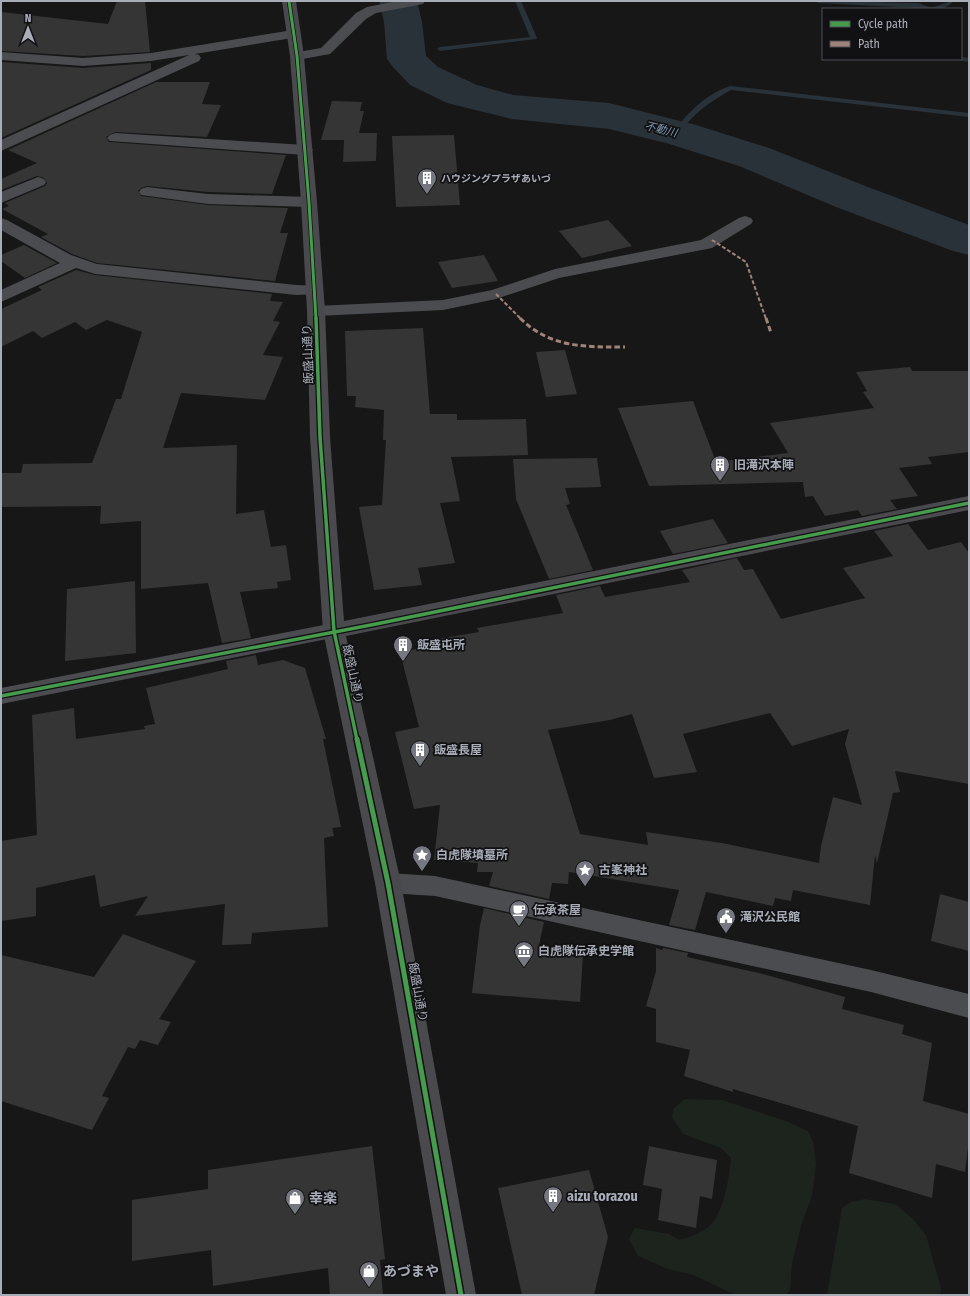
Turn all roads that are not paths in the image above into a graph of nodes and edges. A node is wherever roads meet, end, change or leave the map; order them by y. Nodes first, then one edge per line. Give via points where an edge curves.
1 (289, 1) edge
2 (418, 1) edge
3 (293, 34) junction
4 (218, 46) junction
5 (1, 56) edge
6 (297, 56) junction
7 (115, 138) dead end
8 (1, 146) edge
9 (305, 150) junction
10 (38, 182) dead end
11 (147, 192) dead end
12 (1, 198) edge
13 (309, 202) junction
14 (745, 221) dead end
15 (1, 223) edge
16 (75, 262) junction
17 (1, 297) edge
18 (315, 300) junction
19 (969, 503) edge
20 (334, 631) junction
21 (1, 696) edge
22 (388, 883) junction
23 (969, 1006) edge
24 (461, 1295) edge

1 - 3 street, 飯盛山通り
2 - 6 street via 372,10 361,16 325,51
3 - 4 street
3 - 6 street, 飯盛山通り
4 - 5 street via 151,57 83,62
4 - 8 street
6 - 9 street, 飯盛山通り
7 - 9 street
9 - 13 street, 飯盛山通り
10 - 12 street
11 - 13 street via 208,199
13 - 18 street, 飯盛山通り
14 - 18 street via 706,244 555,274 496,294 442,305
15 - 16 street via 65,259
16 - 17 street
16 - 18 street via 95,269 296,290
18 - 20 street, 飯盛山通り via 320,437
19 - 20 street
20 - 21 street
20 - 22 street, 飯盛山通り
22 - 23 street via 436,886 870,981
22 - 24 street, 飯盛山通り

